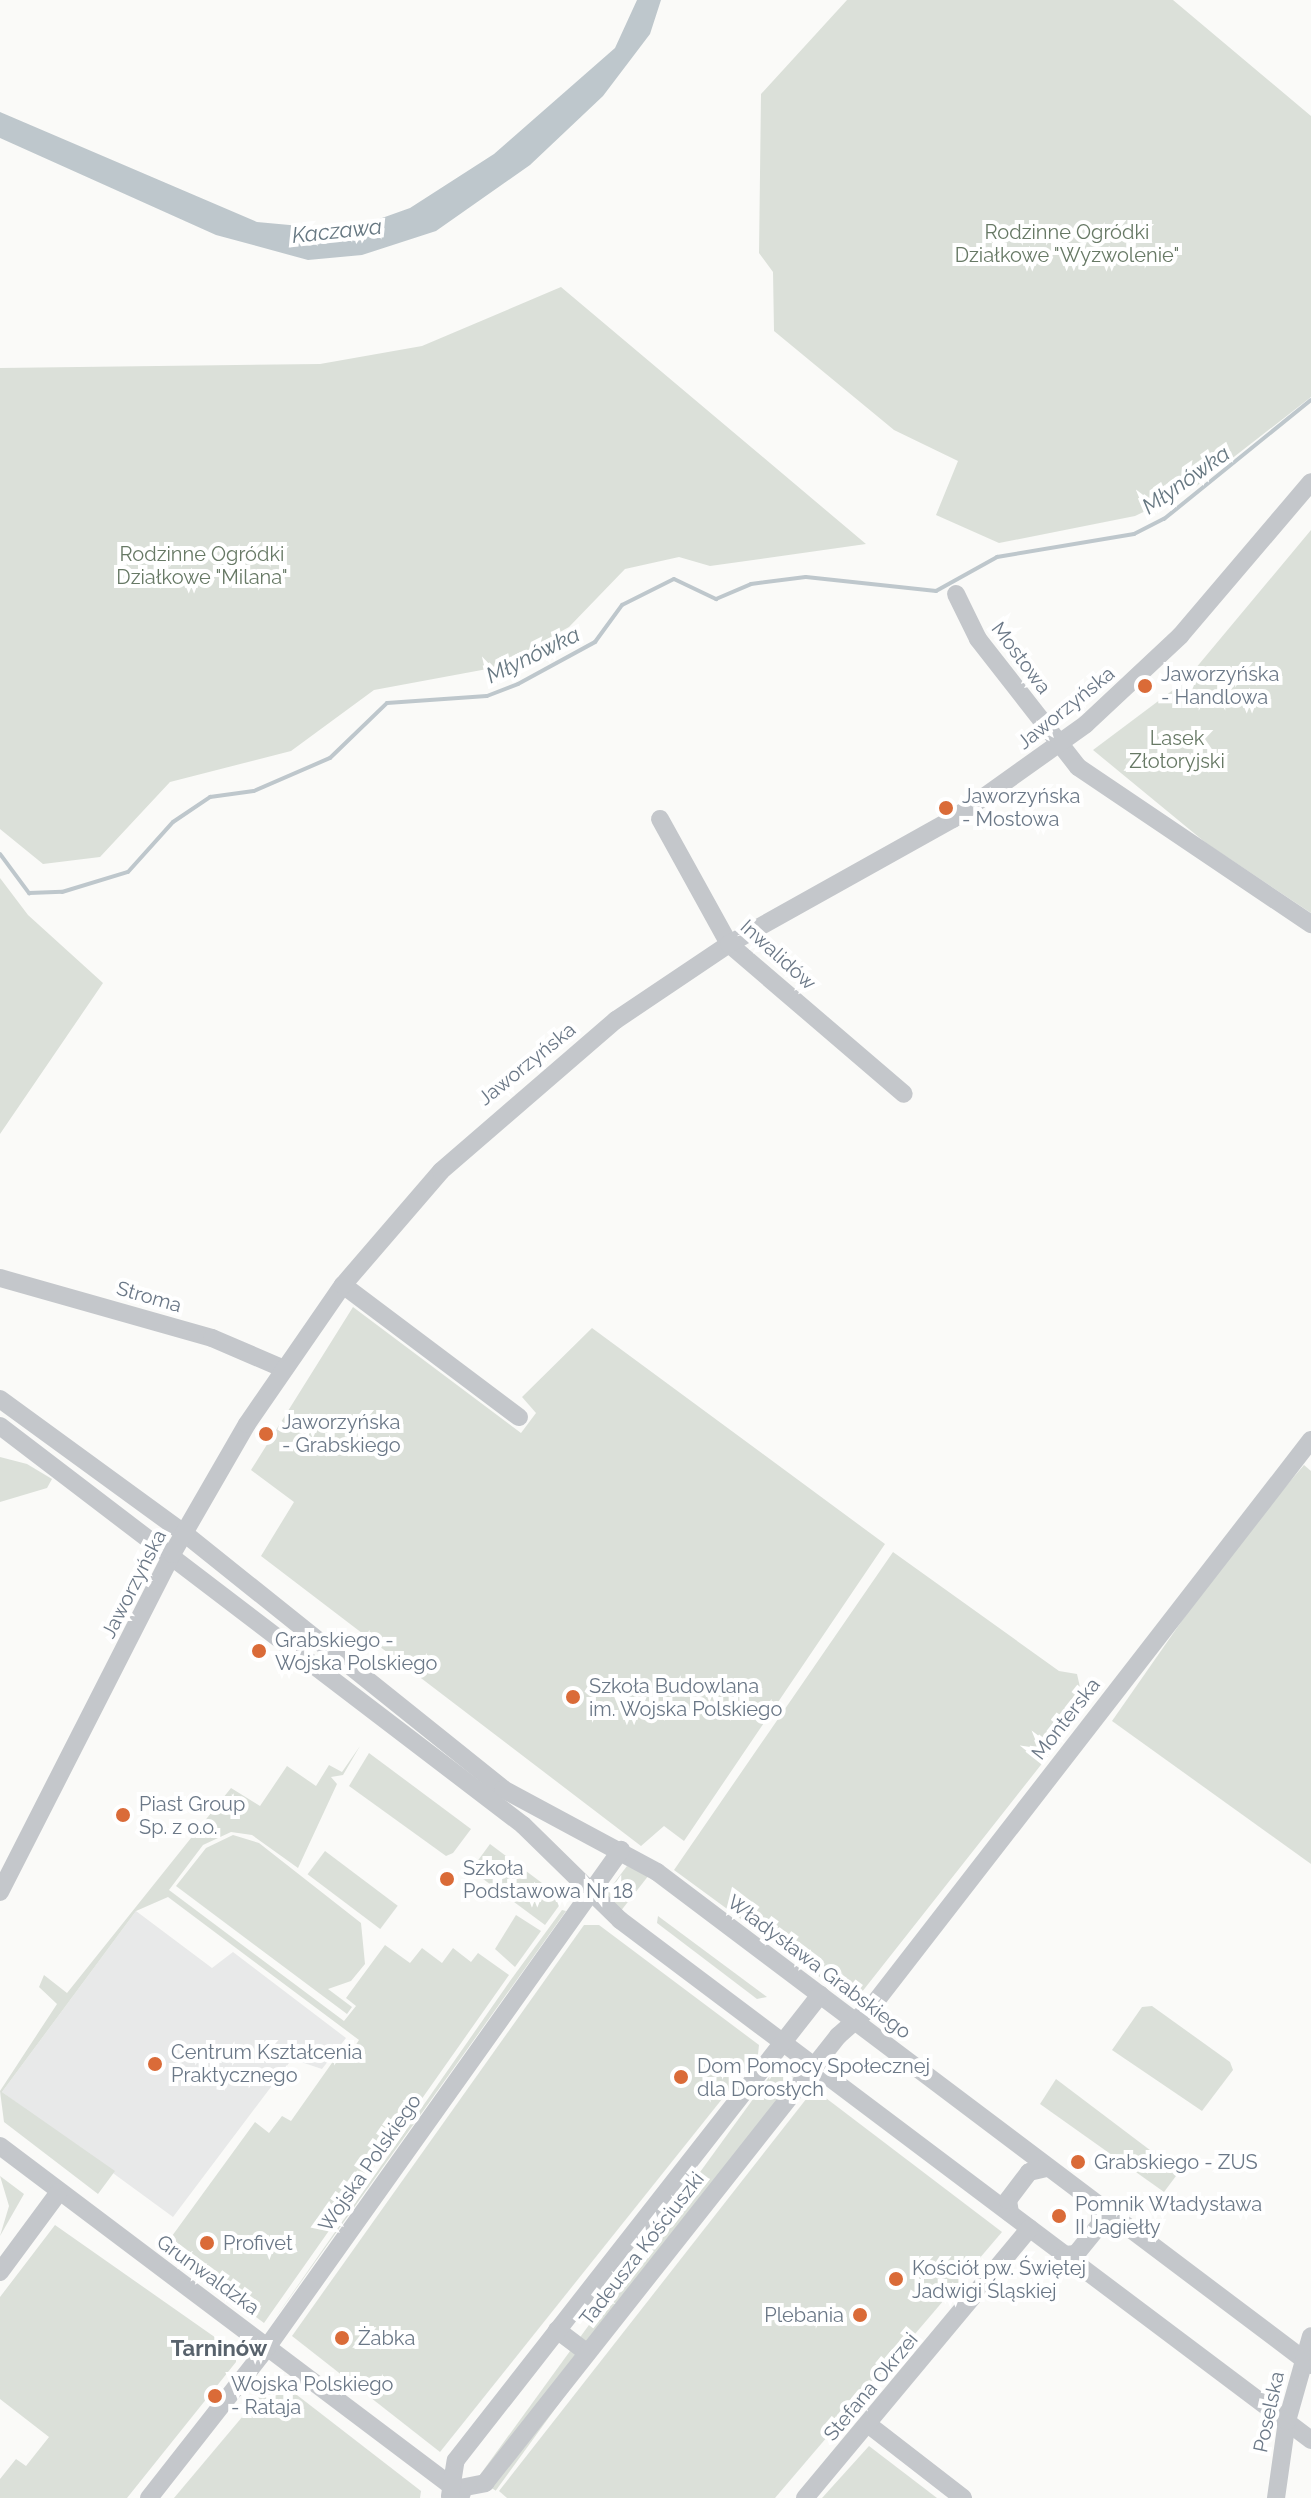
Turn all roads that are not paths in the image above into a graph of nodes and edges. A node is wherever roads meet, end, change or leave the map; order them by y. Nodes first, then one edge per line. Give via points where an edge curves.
1 (1311, 482) edge
2 (956, 594) dead end
3 (1060, 744) junction
4 (660, 819) dead end
5 (1311, 924) edge
6 (729, 944) junction
7 (904, 1094) dead end
8 (0, 1278) edge
9 (343, 1285) junction
10 (282, 1368) junction
11 (0, 1399) edge
12 (519, 1417) dead end
13 (0, 1426) edge
14 (1311, 1440) edge
15 (184, 1533) junction
16 (172, 1554) junction
17 (512, 1805) junction
18 (621, 1850) junction
19 (5, 1870) edge
20 (0, 1892) edge
21 (589, 1894) junction
22 (820, 1995) junction
23 (852, 2019) junction
24 (783, 2043) junction
25 (814, 2066) junction
26 (0, 2146) edge
27 (1047, 2168) junction
28 (59, 2192) junction
29 (1100, 2207) junction
30 (1010, 2213) junction
31 (1030, 2228) junction
32 (1065, 2255) junction
33 (0, 2272) edge
34 (557, 2330) junction
35 (1311, 2336) edge
36 (268, 2346) junction
37 (587, 2353) junction
38 (1307, 2362) edge
39 (1287, 2421) junction
40 (869, 2425) junction
41 (1311, 2440) edge
42 (457, 2495) edge
43 (149, 2498) edge
44 (805, 2498) edge
45 (963, 2498) edge
46 (1276, 2498) edge

1 - 3 street, Jaworzyńska via 1180,636
2 - 3 street, Mostowa via 978,639
3 - 5 street, Mostowa via 1078,767
3 - 6 street, Jaworzyńska via 953,819
4 - 6 street, Inwalidów
6 - 7 street, Inwalidów
6 - 9 street, Jaworzyńska via 535,1082 441,1171
8 - 10 street, Stroma via 212,1338
9 - 10 street, Jaworzyńska
9 - 12 street
10 - 15 street, Jaworzyńska
11 - 15 street, Władysława Grabskiego
13 - 16 street, Władysława Grabskiego
14 - 23 street, Monterska via 873,2005
15 - 16 street, Jaworzyńska
15 - 17 street, Władysława Grabskiego
16 - 17 street, Władysława Grabskiego
16 - 19 street, Jaworzyńska
17 - 18 street, Władysława Grabskiego
17 - 21 street, Władysława Grabskiego
18 - 21 street, Wojska Polskiego
18 - 22 street, Władysława Grabskiego
19 - 20 street, Jaworzyńska
21 - 24 street, Władysława Grabskiego
21 - 36 street, Wojska Polskiego
22 - 23 street, Władysława Grabskiego
22 - 24 street, Tadeusza Kościuszki
23 - 25 street, Tadeusza Kościuszki
23 - 27 street, Władysława Grabskiego
24 - 25 street, Władysława Grabskiego
24 - 34 street, Tadeusza Kościuszki
25 - 30 street, Władysława Grabskiego
25 - 37 street, Tadeusza Kościuszki
26 - 28 street, Grunwaldzka
27 - 29 street, Władysława Grabskiego
27 - 30 street via 1029,2172 1008,2200
28 - 33 street
28 - 36 street, Grunwaldzka
29 - 32 street via 1100,2224 1076,2254
29 - 38 street, Władysława Grabskiego
30 - 31 street, Władysława Grabskiego
31 - 32 street, Władysława Grabskiego
31 - 40 street, Stefana Okrzei
32 - 39 street, Władysława Grabskiego
34 - 37 street
34 - 42 street, Tadeusza Kościuszki via 456,2460
35 - 38 street, Poselska
36 - 42 street, Grunwaldzka
36 - 43 street, Wojska Polskiego
37 - 42 street, Tadeusza Kościuszki via 485,2483
38 - 39 street, Poselska
39 - 41 street, Władysława Grabskiego
39 - 46 street, Poselska
40 - 44 street, Stefana Okrzei
40 - 45 street

